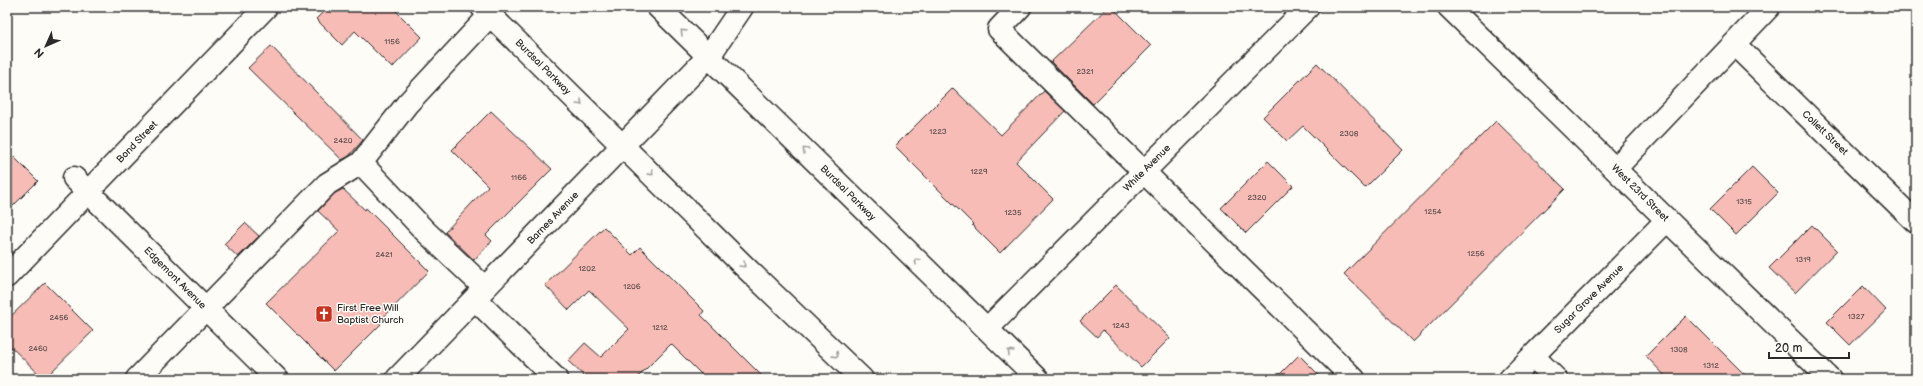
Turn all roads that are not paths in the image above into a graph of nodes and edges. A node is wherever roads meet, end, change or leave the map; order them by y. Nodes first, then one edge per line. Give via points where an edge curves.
1 (266, 7) edge
2 (658, 7) edge
3 (742, 7) edge
4 (1020, 7) edge
5 (1308, 7) edge
6 (1449, 7) edge
7 (1769, 7) edge
8 (486, 11) edge
9 (1734, 44) junction
10 (709, 56) junction
11 (623, 146) junction
12 (361, 163) junction
13 (1615, 169) junction
14 (1143, 172) junction
15 (82, 185) junction
16 (1667, 220) junction
17 (1916, 222) edge
18 (7, 276) edge
19 (480, 293) junction
20 (205, 308) junction
21 (987, 329) junction
22 (1533, 356) junction
23 (137, 379) edge
24 (277, 379) edge
25 (397, 379) edge
26 (556, 379) edge
27 (862, 379) edge
28 (1038, 379) edge
29 (1354, 379) edge
30 (1510, 379) edge
31 (1556, 379) edge
32 (1830, 379) edge

1 - 15 street, Bond Street
10 -> 2 street, Burdsal Parkway
3 - 10 street, Barnes Avenue
4 - 14 street via 999,29
5 - 14 street, White Avenue
6 - 13 street, West 23rd Street
7 - 9 street
8 -> 11 street, Burdsal Parkway
8 - 12 street
9 - 13 street
9 - 17 street, Collett Street
10 - 11 street, Barnes Avenue
21 -> 10 street, Burdsal Parkway
11 - 19 street, Barnes Avenue
11 -> 27 street, Burdsal Parkway
12 - 19 street
12 - 20 street via 327,184
13 - 16 street, West 23rd Street
14 - 21 street, White Avenue
14 - 29 street
15 - 18 street, Bond Street
15 - 20 street, Edgemont Avenue
16 - 22 street, Sugar Grove Avenue
16 - 32 street, West 23rd Street
19 - 25 street, Barnes Avenue
19 - 26 street
20 - 23 street
20 - 24 street, Edgemont Avenue
28 -> 21 street, Burdsal Parkway
22 - 30 street, Sugar Grove Avenue
22 - 31 street

